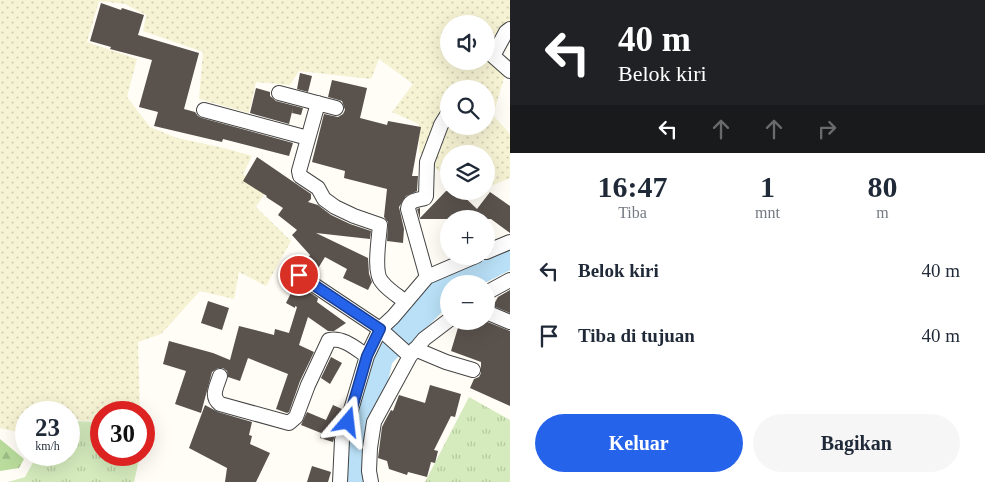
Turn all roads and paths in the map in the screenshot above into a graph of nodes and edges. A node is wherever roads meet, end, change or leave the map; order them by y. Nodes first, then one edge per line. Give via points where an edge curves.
1 (510, 29) edge
2 (510, 71) edge
3 (279, 93) dead end
4 (318, 103) junction
5 (336, 108) dead end
6 (204, 110) dead end
7 (440, 128) edge
8 (308, 138) junction
9 (510, 242) edge
10 (495, 248) edge
11 (455, 265) edge
12 (299, 275) dead end
13 (427, 277) junction
14 (510, 280) edge
15 (495, 288) edge
16 (406, 302) junction
17 (495, 316) edge
18 (510, 322) edge
19 (440, 327) edge
20 (382, 331) junction
21 (413, 352) junction
22 (367, 356) junction
23 (472, 370) dead end
24 (220, 376) dead end
25 (340, 482) edge
26 (371, 482) edge

1 - 2 street via 493,56
3 - 4 street
4 - 5 street
4 - 8 street
6 - 8 street
7 - 13 street via 427,162 426,196 411,202 408,209
8 - 16 street via 300,176 318,188 324,199 335,207 380,225 378,277
9 - 10 street
11 - 13 street
12 - 20 street
13 - 16 street
14 - 15 street
16 - 20 street
17 - 18 street
19 - 21 street
20 - 21 street via 399,347
20 - 22 street
21 - 23 street
21 - 26 street via 374,422 370,448
22 - 24 street via 347,342 328,340 296,417 289,423 220,404 214,396
22 - 25 street via 342,440

